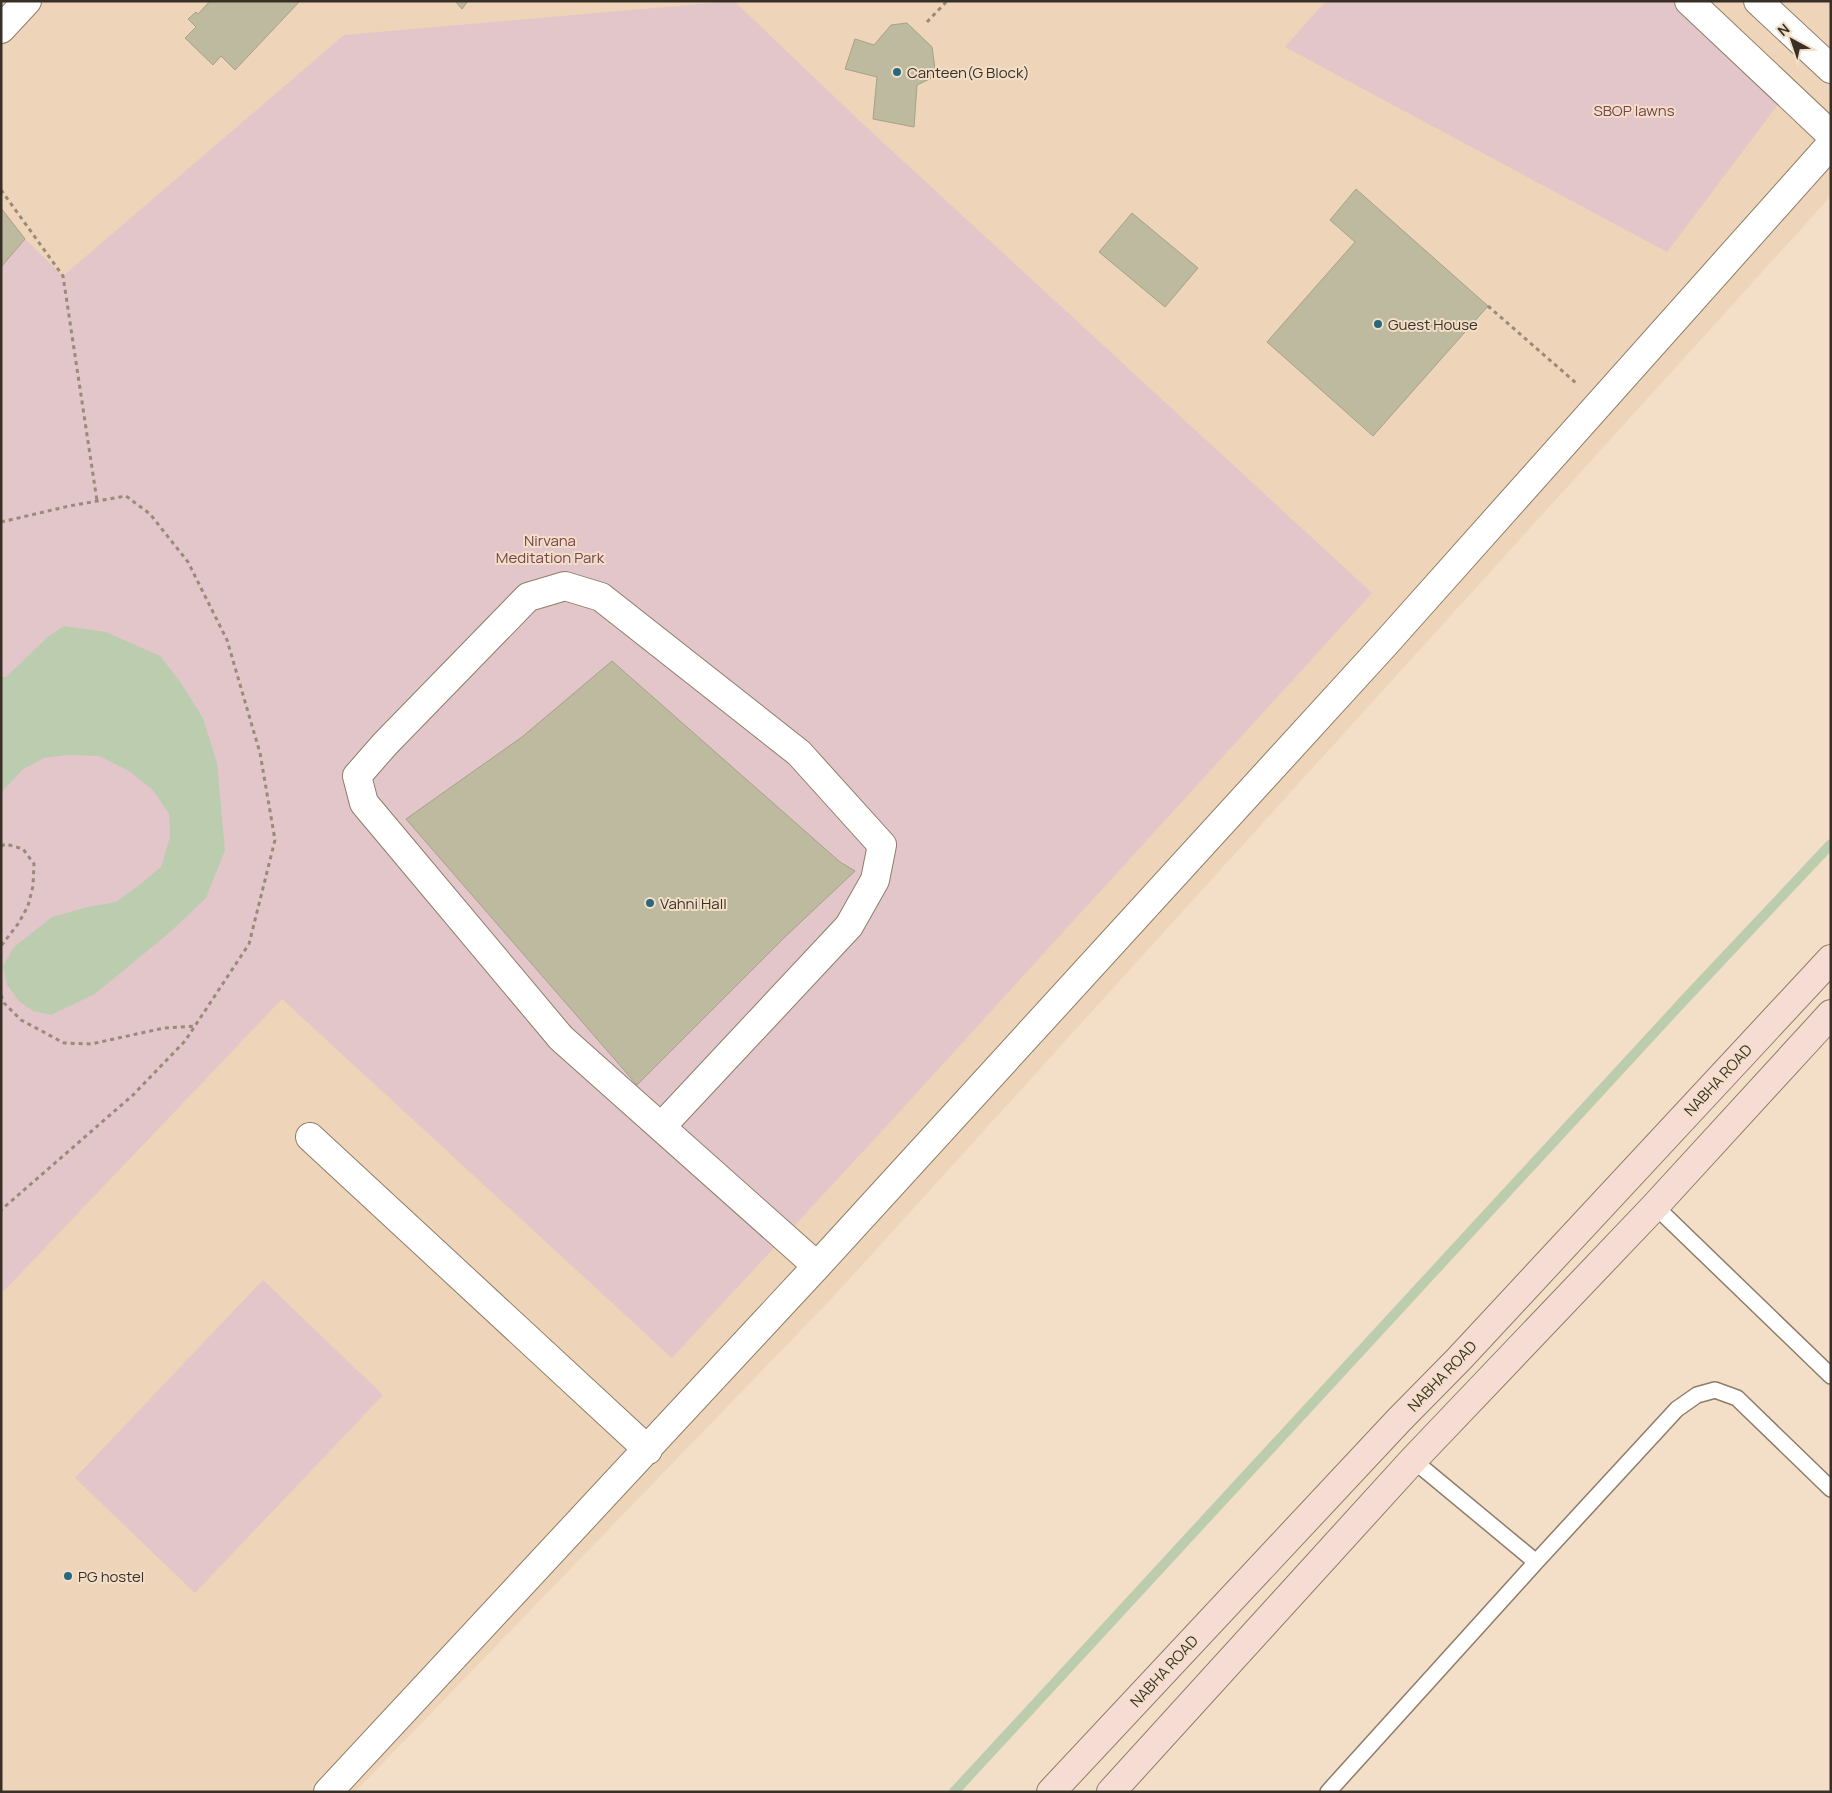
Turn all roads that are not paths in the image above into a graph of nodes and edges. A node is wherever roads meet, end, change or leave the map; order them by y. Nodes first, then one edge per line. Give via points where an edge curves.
1 (27, 1) edge
2 (1689, 1) edge
3 (1758, 1) edge
4 (1, 29) edge
5 (1831, 69) edge
6 (1831, 135) edge
7 (1831, 144) edge
8 (1831, 959) edge
9 (1831, 1014) edge
10 (661, 1127) junction
11 (310, 1137) dead end
12 (1655, 1206) junction
13 (817, 1266) junction
14 (1831, 1376) edge
15 (648, 1450) junction
16 (1413, 1460) junction
17 (1831, 1488) edge
18 (1536, 1562) junction
19 (328, 1792) edge
20 (1052, 1792) edge
21 (1111, 1792) edge
22 (1328, 1792) edge

1 - 4 street
2 - 6 street
3 - 5 street
7 - 13 street via 1386,643
8 - 20 main road, NABHA ROAD
9 - 12 main road
10 - 10 street via 561,1038 364,803 357,776 528,597 565,586 601,597 799,753 882,845 875,880 849,926
10 - 13 street
11 - 15 street
12 - 14 lane
12 - 16 main road
13 - 15 street
15 - 19 street
16 - 18 lane
16 - 21 main road
17 - 18 lane via 1737,1398 1715,1390 1697,1395 1677,1410
18 - 22 lane

